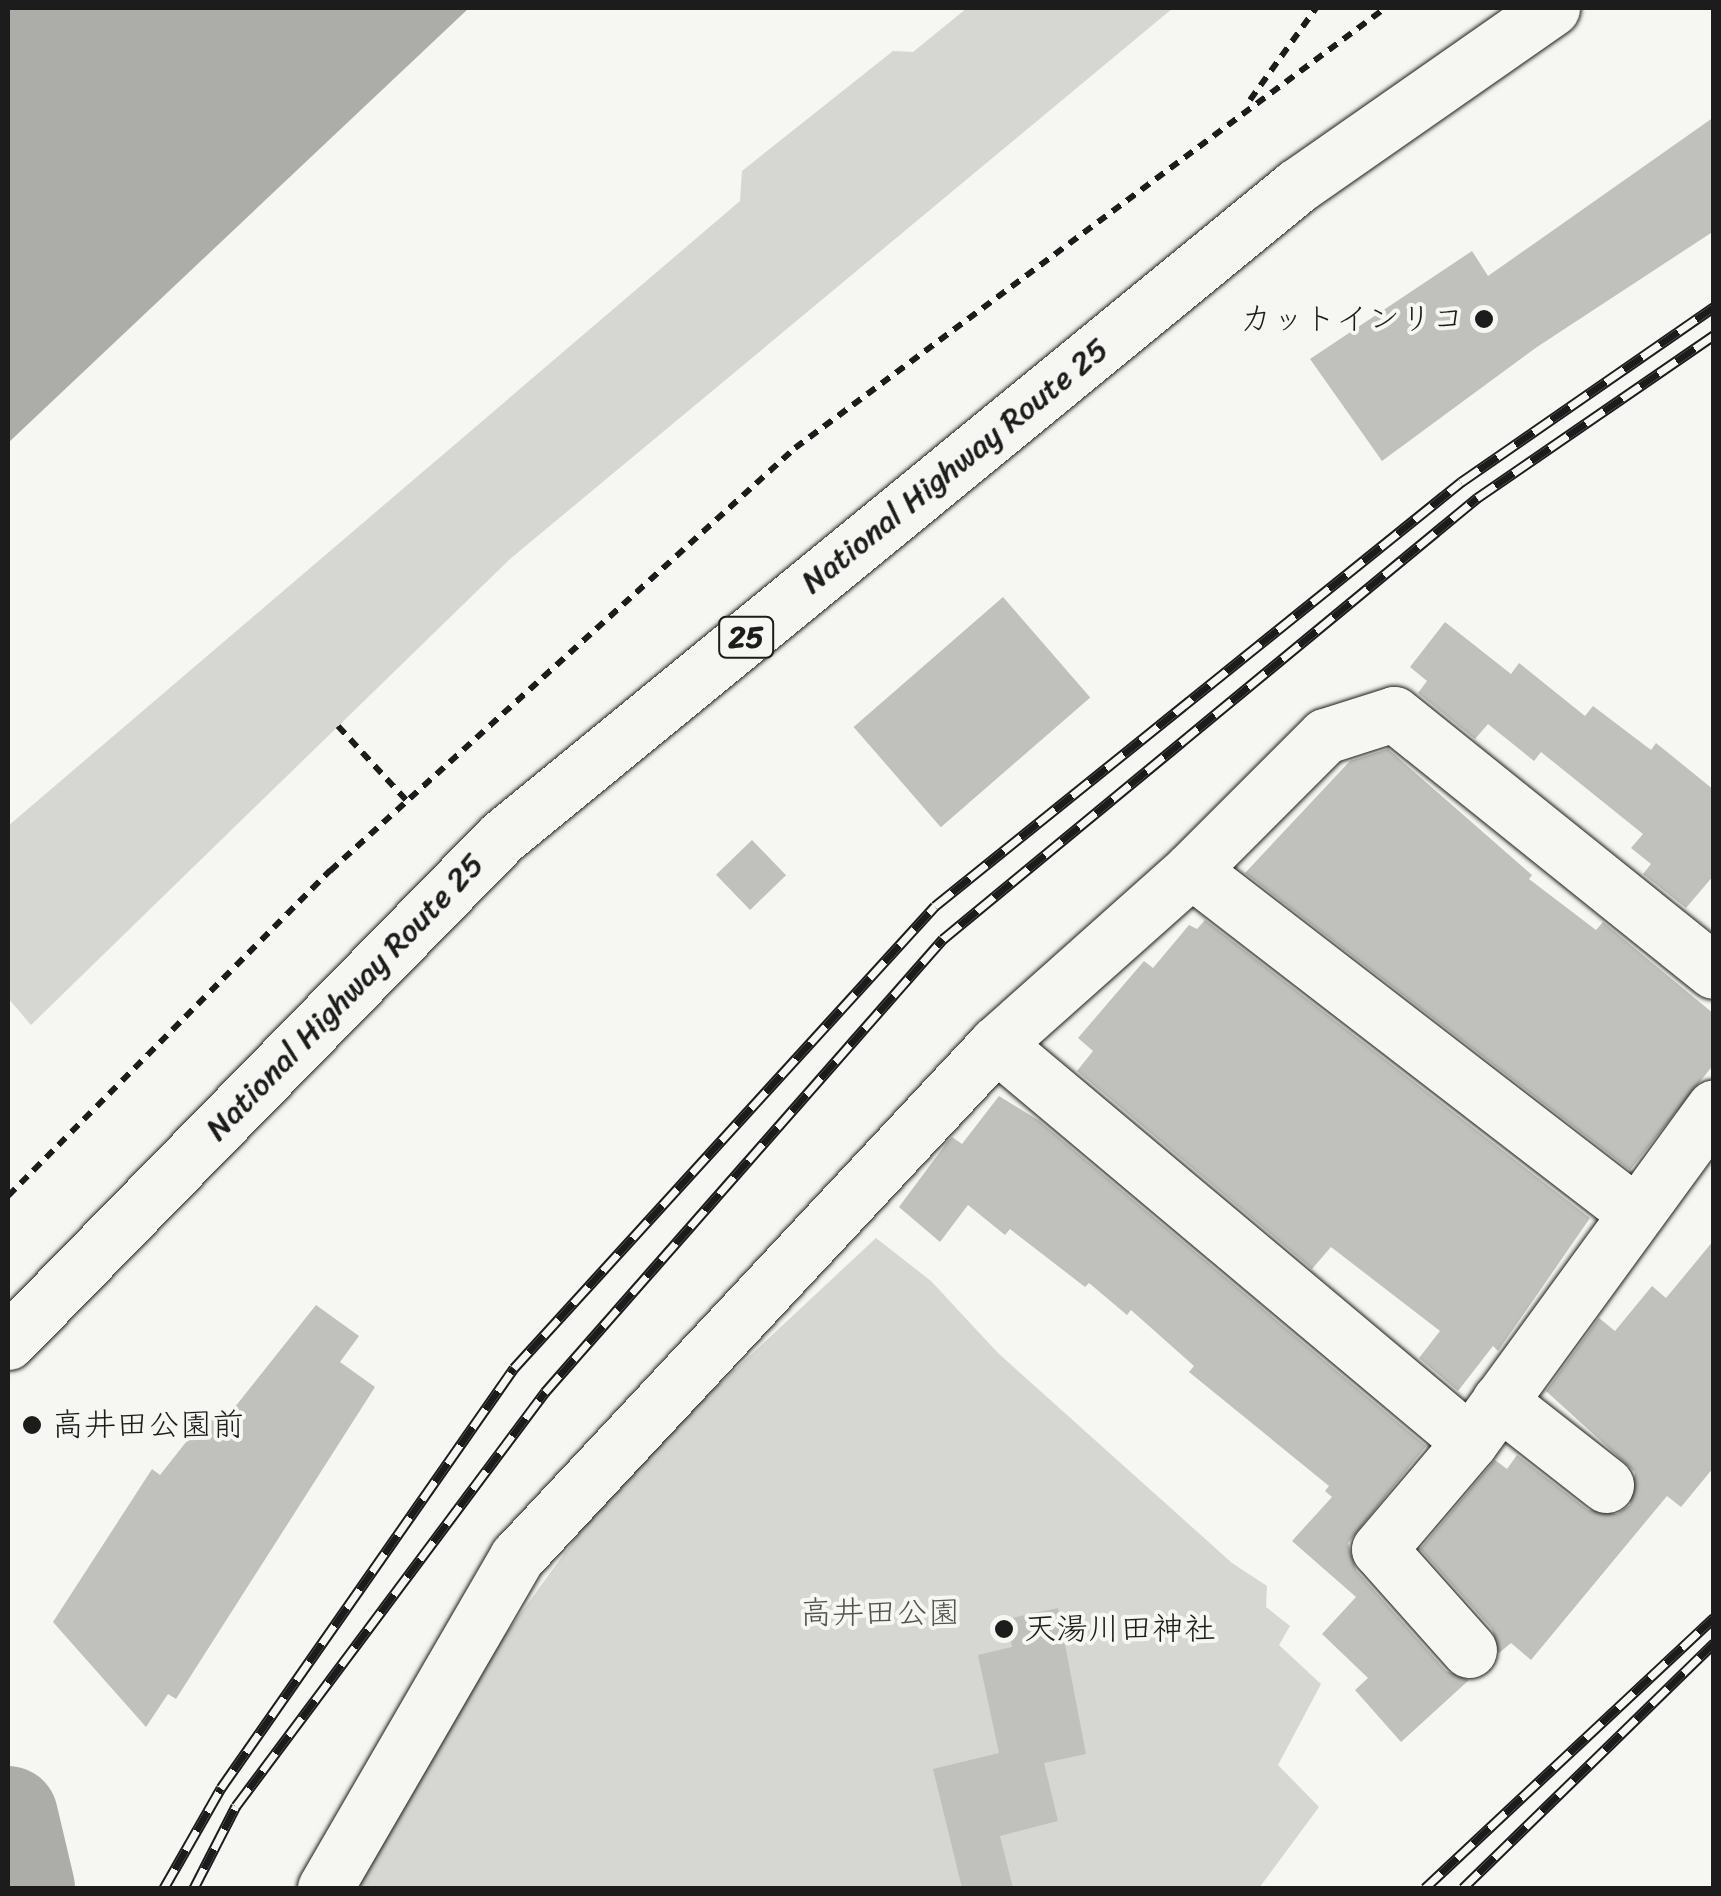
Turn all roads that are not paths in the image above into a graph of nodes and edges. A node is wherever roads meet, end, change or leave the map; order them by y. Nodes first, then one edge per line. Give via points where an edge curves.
1 (1552, 8) edge
2 (1191, 870) junction
3 (1714, 971) edge
4 (996, 1044) junction
5 (1714, 1108) edge
6 (1633, 1212) junction
7 (8, 1342) edge
8 (1485, 1422) junction
9 (1606, 1485) dead end
10 (1470, 1650) dead end
11 (324, 1888) edge

1 - 7 main road, National Highway Route 25 / 25 via 1297,186 502,837
2 - 3 main road via 1325,736 1394,714
2 - 4 main road
2 - 6 main road
4 - 8 main road
4 - 11 main road via 517,1557
5 - 6 main road
6 - 8 main road
8 - 9 main road
8 - 10 main road via 1379,1549

